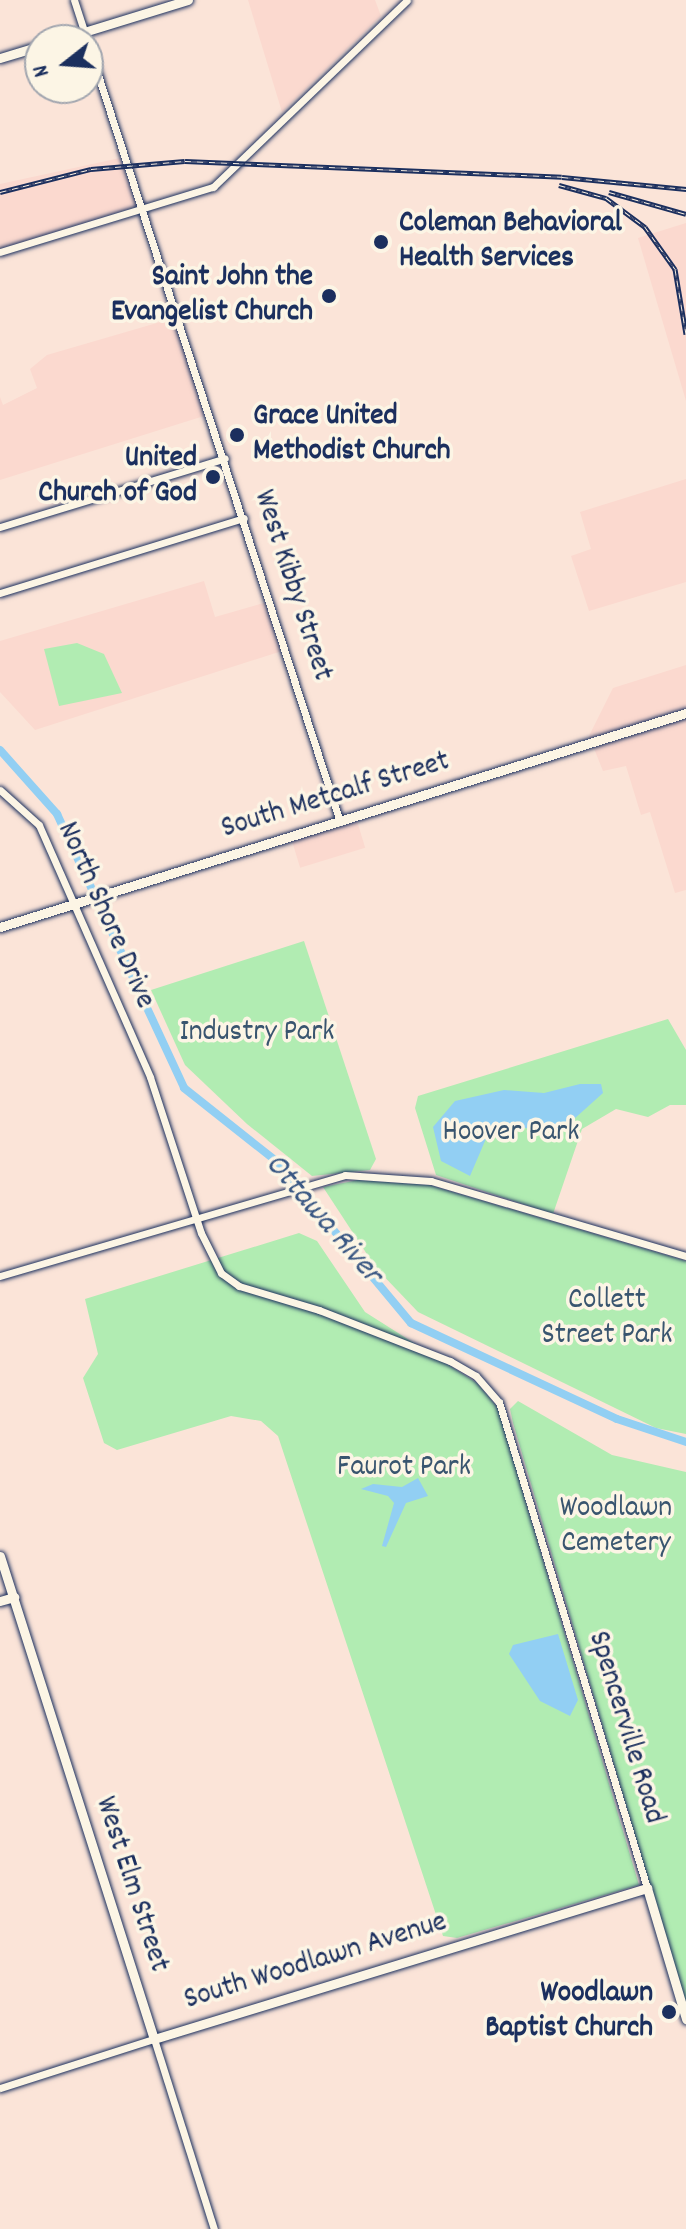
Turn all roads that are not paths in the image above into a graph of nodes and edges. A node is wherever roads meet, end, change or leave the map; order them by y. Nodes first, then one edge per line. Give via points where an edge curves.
1 (74, 0) edge
2 (188, 0) edge
3 (407, 0) edge
4 (81, 24) edge
5 (104, 32) edge
6 (24, 51) edge
7 (0, 58) edge
8 (104, 94) edge
9 (142, 209) junction
10 (0, 252) edge
11 (225, 458) junction
12 (244, 518) junction
13 (0, 527) edge
14 (0, 593) edge
15 (686, 713) edge
16 (0, 790) edge
17 (340, 822) junction
18 (78, 903) junction
19 (0, 927) edge
20 (197, 1217) junction
21 (686, 1256) edge
22 (0, 1276) edge
23 (517, 1451) joint
24 (0, 1556) edge
25 (14, 1597) junction
26 (0, 1601) edge
27 (647, 1888) junction
28 (686, 2019) edge
29 (154, 2039) junction
30 (0, 2088) edge
31 (214, 2229) edge

1 - 4 street, West Kibby Street
2 - 5 main road
3 - 9 street via 209,189
6 - 7 main road
8 - 9 street, West Kibby Street
9 - 10 street
9 - 11 street, West Kibby Street
11 - 12 street, West Kibby Street
11 - 13 street
12 - 14 street
12 - 17 street, West Kibby Street
15 - 17 main road, South Metcalf Street
16 - 18 street, North Shore Drive via 39,825
17 - 18 main road, South Metcalf Street
18 - 19 main road, South Metcalf Street
18 - 20 street, North Shore Drive via 150,1077
20 - 21 street via 324,1179 372,1175 431,1181
20 - 22 street
20 - 23 street, North Shore Drive via 213,1261 233,1283 334,1315 476,1376 499,1402
23 - 27 street, Spencerville Road
24 - 25 main road, West Elm Street
25 - 26 main road
25 - 29 main road, West Elm Street
27 - 28 main road, Spencerville Road
27 - 29 main road, South Woodlawn Avenue
29 - 30 street, South Woodlawn Avenue
29 - 31 street, West Elm Street

